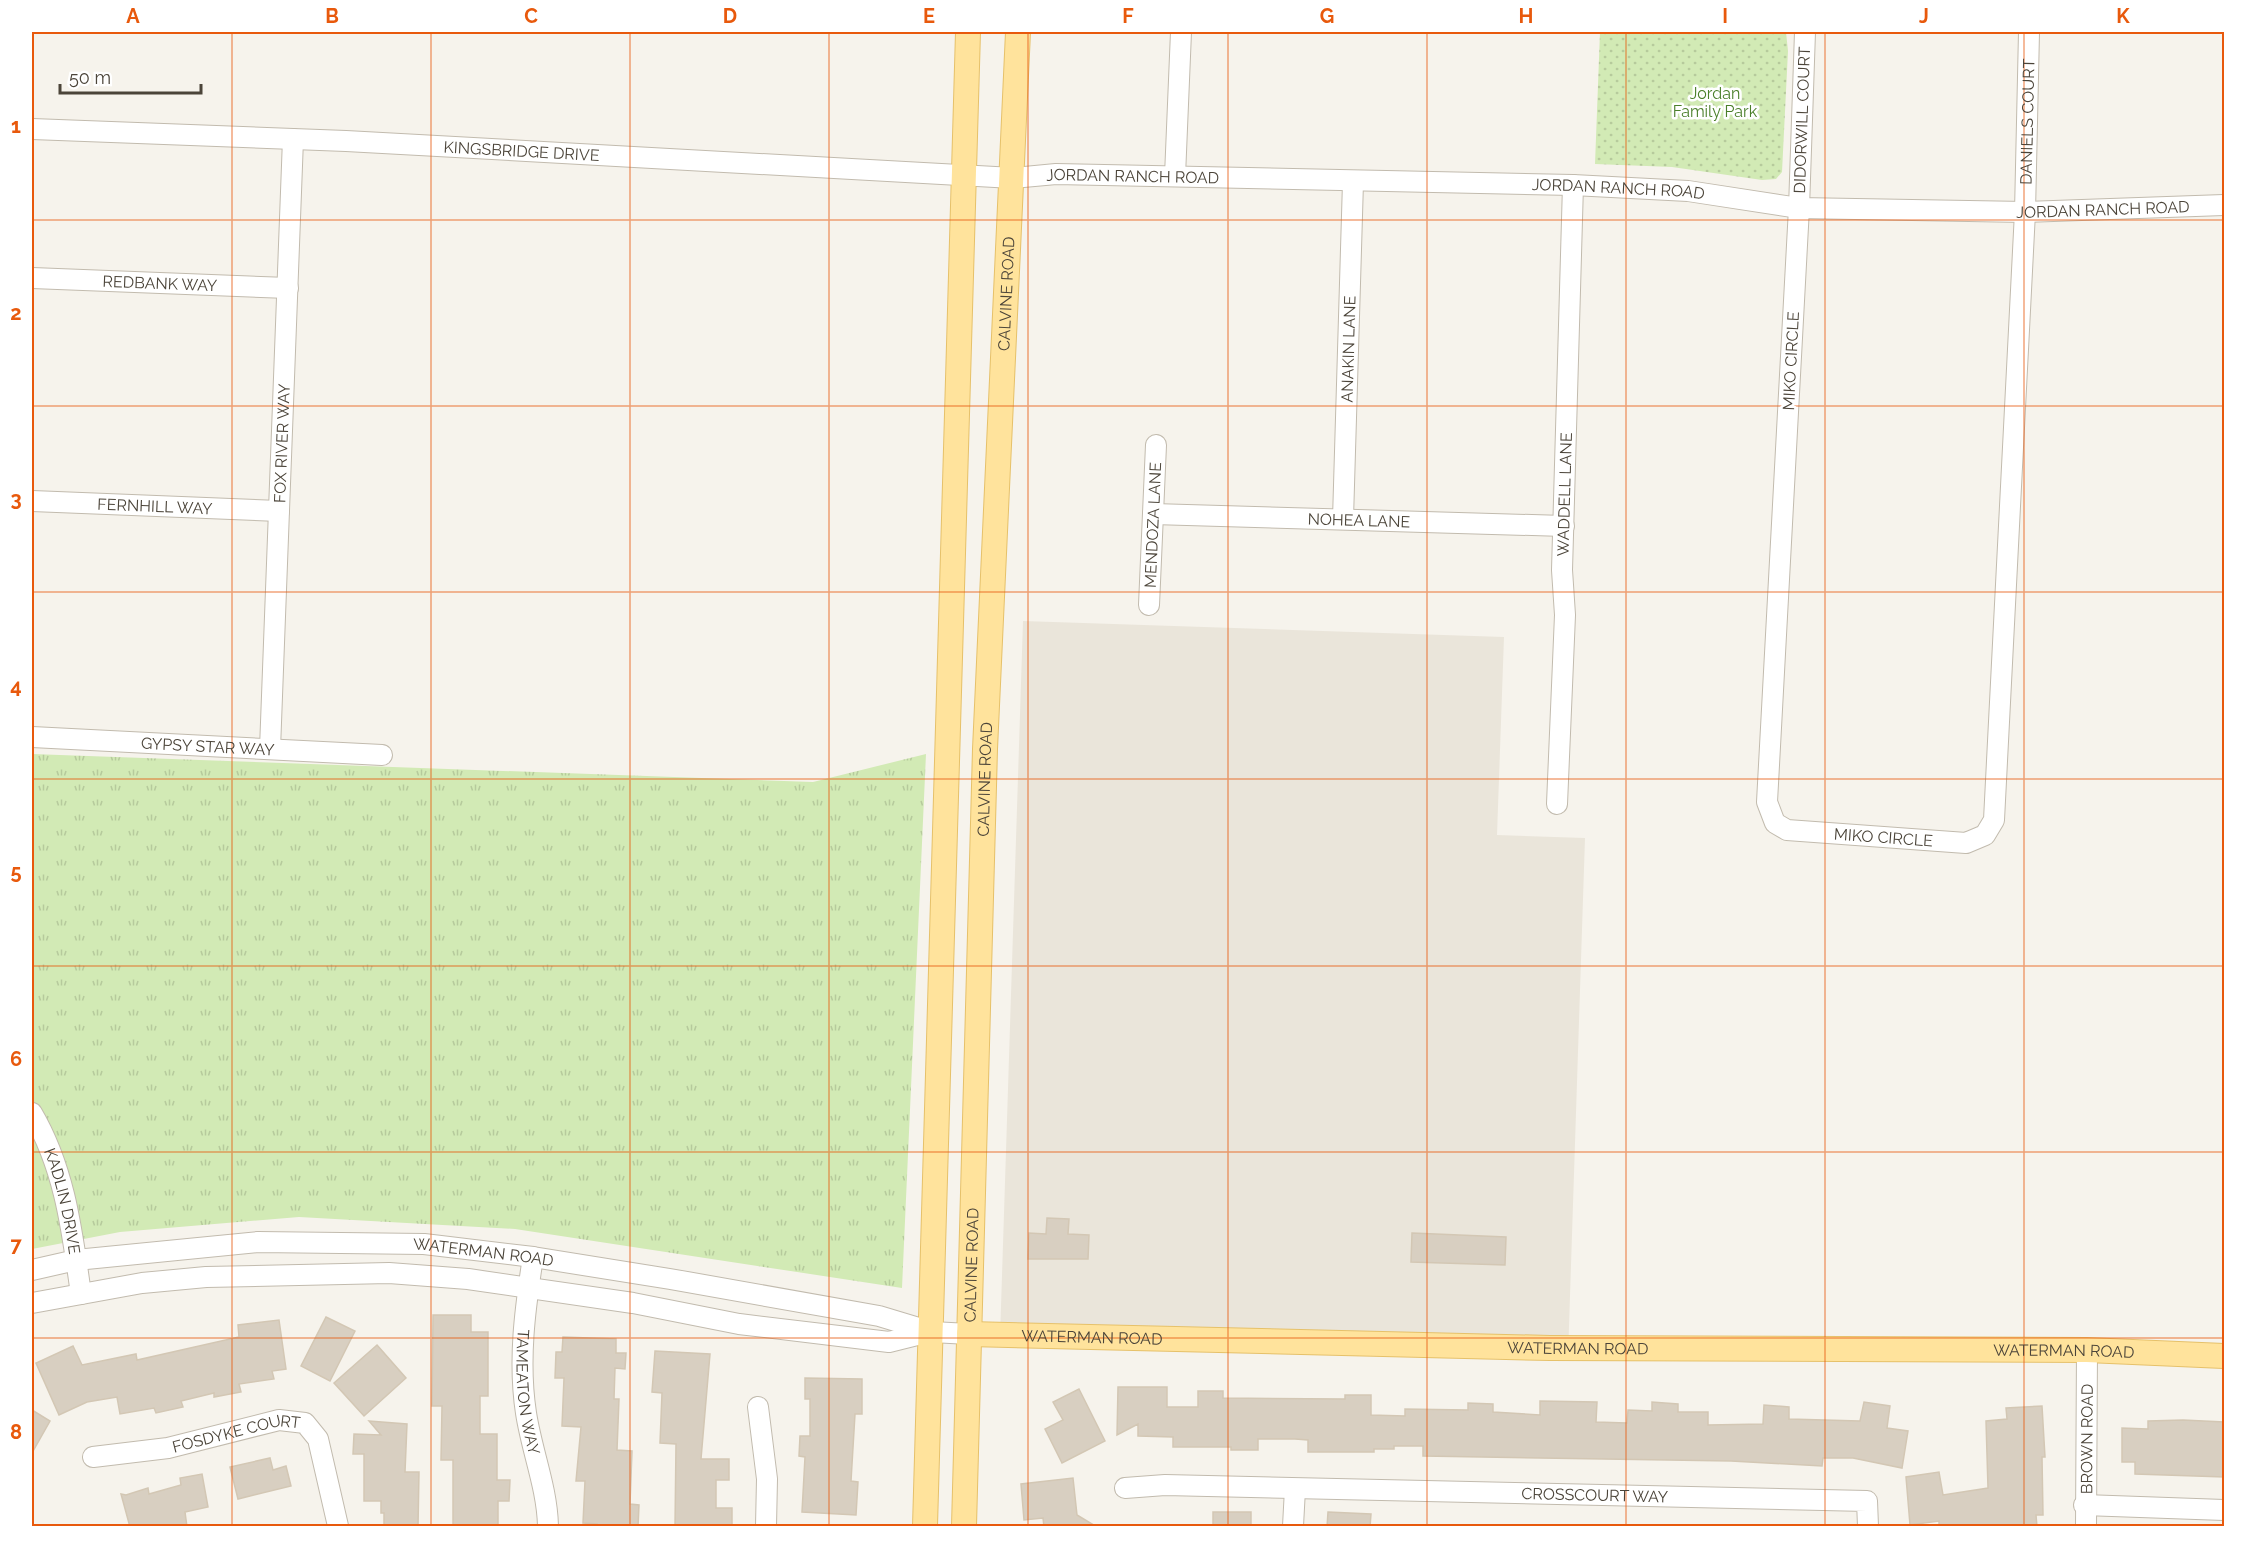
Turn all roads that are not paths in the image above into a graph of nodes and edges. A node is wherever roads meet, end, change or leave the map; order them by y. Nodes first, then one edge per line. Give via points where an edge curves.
1 (968, 32) edge
2 (1018, 32) edge
3 (1180, 32) edge
4 (1805, 32) edge
5 (2029, 32) edge
6 (32, 129) edge
7 (293, 139) junction
8 (962, 174) junction
9 (1175, 176) junction
10 (1013, 178) junction
11 (1353, 182) junction
12 (1573, 185) junction
13 (2224, 205) edge
14 (1799, 208) junction
15 (2025, 212) junction
16 (32, 278) edge
17 (288, 288) junction
18 (1156, 445) dead end
19 (32, 501) edge
20 (279, 511) junction
21 (1153, 514) junction
22 (1343, 519) junction
23 (1564, 526) junction
24 (1149, 605) dead end
25 (32, 737) edge
26 (270, 749) junction
27 (382, 754) dead end
28 (1557, 804) dead end
29 (32, 1113) edge
30 (533, 1257) junction
31 (76, 1260) junction
32 (32, 1270) edge
33 (528, 1288) junction
34 (81, 1294) junction
35 (32, 1304) edge
36 (932, 1332) junction
37 (969, 1334) junction
38 (2087, 1350) junction
39 (2224, 1356) edge
40 (758, 1407) dead end
41 (93, 1457) dead end
42 (1125, 1488) dead end
43 (1295, 1490) junction
44 (2084, 1505) junction
45 (2224, 1510) edge
46 (338, 1527) edge
47 (548, 1527) edge
48 (766, 1527) edge
49 (926, 1527) edge
50 (964, 1527) edge
51 (1293, 1527) edge
52 (1869, 1527) edge
53 (2086, 1527) edge

1 - 8 main road
2 - 10 main road, CALVINE ROAD
3 - 9 street
4 - 14 street, DIDORWILL COURT
5 - 15 street, DANIELS COURT
6 - 7 street, KINGSBRIDGE DRIVE
7 - 8 street, KINGSBRIDGE DRIVE
7 - 17 street, FOX RIVER WAY
8 - 10 street, KINGSBRIDGE DRIVE
8 - 36 main road
9 - 10 street, JORDAN RANCH ROAD via 1056,174
9 - 11 street, JORDAN RANCH ROAD
10 - 37 main road, CALVINE ROAD via 985,749
11 - 12 street, JORDAN RANCH ROAD
11 - 22 street, ANAKIN LANE
12 - 14 street, JORDAN RANCH ROAD via 1688,191
12 - 23 street, WADDELL LANE
13 - 15 street, JORDAN RANCH ROAD
14 - 15 street, JORDAN RANCH ROAD
14 - 15 street, MIKO CIRCLE via 1767,802 1775,823 1788,830 1966,843 1985,835 1994,820
16 - 17 street, REDBANK WAY
17 - 20 street, FOX RIVER WAY
18 - 21 street, MENDOZA LANE
19 - 20 street, FERNHILL WAY
20 - 26 street, FOX RIVER WAY
21 - 22 street, NOHEA LANE
21 - 24 street, MENDOZA LANE
22 - 23 street, NOHEA LANE
23 - 28 street, WADDELL LANE via 1565,615
25 - 26 street, GYPSY STAR WAY
26 - 27 street, GYPSY STAR WAY
29 - 31 street, KADLIN DRIVE via 57,1167 67,1200
30 - 31 street, WATERMAN ROAD via 424,1244 258,1242
30 - 33 street, TAMEATON WAY
30 - 36 street, WATERMAN ROAD via 879,1316
31 - 32 street, WATERMAN ROAD
31 - 34 street, KADLIN DRIVE
33 - 34 street, WATERMAN ROAD via 389,1273 314,1274 206,1277
33 - 36 street, WATERMAN ROAD via 739,1324 889,1342
33 - 47 street, TAMEATON WAY via 522,1379 526,1416 542,1475
34 - 35 street, WATERMAN ROAD
36 - 37 street, WATERMAN ROAD
36 - 49 main road
37 - 38 main road, WATERMAN ROAD via 1538,1348
37 - 50 main road, CALVINE ROAD
38 - 39 main road, WATERMAN ROAD
38 - 44 street, BROWN ROAD
40 - 48 street via 768,1479
41 - 46 street, FOSDYKE COURT via 168,1448 279,1420 305,1423 318,1439
42 - 43 street via 1165,1485
43 - 51 street
43 - 52 street, CROSSCOURT WAY via 1867,1501
44 - 45 street
44 - 53 street, BROWN ROAD

